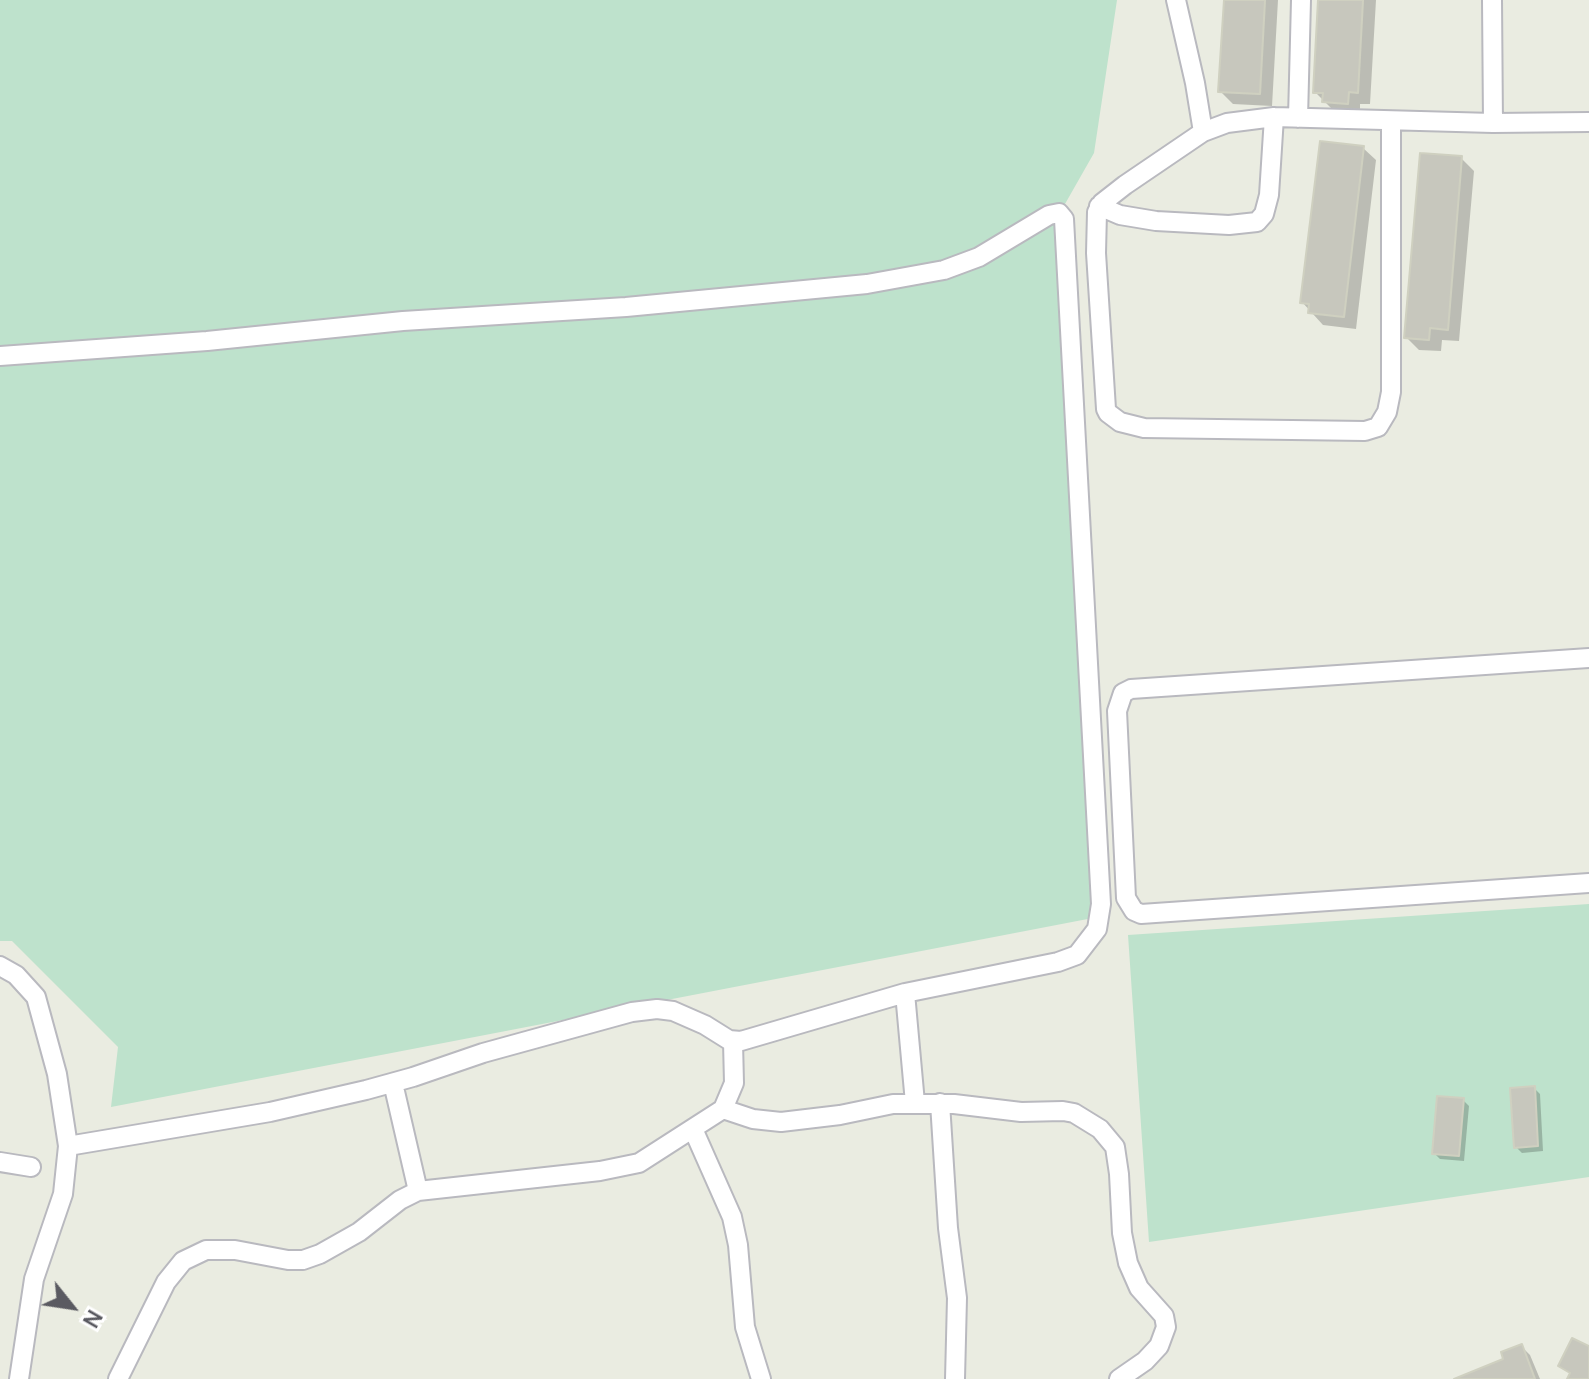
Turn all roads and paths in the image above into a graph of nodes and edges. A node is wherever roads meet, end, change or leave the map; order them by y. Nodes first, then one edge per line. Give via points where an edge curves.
1 (1176, 0) edge
2 (1301, 0) edge
3 (1492, 0) edge
4 (1274, 117) junction
5 (1298, 118) junction
6 (1391, 121) junction
7 (1589, 122) edge
8 (1493, 123) junction
9 (1203, 132) junction
10 (1099, 206) junction
11 (0, 356) edge
12 (1589, 658) edge
13 (1589, 883) edge
14 (0, 966) edge
15 (905, 993) junction
16 (733, 1042) junction
17 (393, 1083) junction
18 (915, 1103) junction
19 (940, 1103) junction
20 (723, 1109) junction
21 (693, 1129) junction
22 (68, 1146) junction
23 (0, 1162) edge
24 (31, 1167) dead end
25 (418, 1191) junction
26 (19, 1379) edge
27 (118, 1379) edge
28 (761, 1379) edge
29 (955, 1379) edge
30 (1119, 1379) edge

1 - 9 street
2 - 5 street
3 - 8 street
4 - 5 street
4 - 9 street
4 - 10 street via 1268,202 1257,222 1156,221
5 - 6 street
6 - 8 street
6 - 10 street via 1391,392 1383,420 1373,430 1144,428 1108,413 1095,238
7 - 8 street
9 - 10 street
11 - 15 street via 867,284 944,270 1059,213 1068,266 1095,774 1101,904 1097,929 1077,955 1058,962
12 - 13 street via 1131,689 1123,693 1117,711 1126,898 1141,914
14 - 22 street via 28,987 43,1015
15 - 16 street
15 - 18 street
16 - 17 street via 689,1017 647,1009
16 - 20 street via 734,1083
17 - 22 street via 270,1112
17 - 25 street
18 - 19 street
18 - 20 street via 781,1122
19 - 29 street via 957,1298
19 - 30 street via 1074,1113 1112,1141 1128,1263 1166,1327 1159,1346
20 - 21 street
21 - 25 street via 627,1166
21 - 28 street via 732,1217 745,1327
22 - 26 street via 63,1194 34,1279
23 - 24 street
25 - 27 street via 359,1232 303,1260 206,1250 183,1261 166,1282

